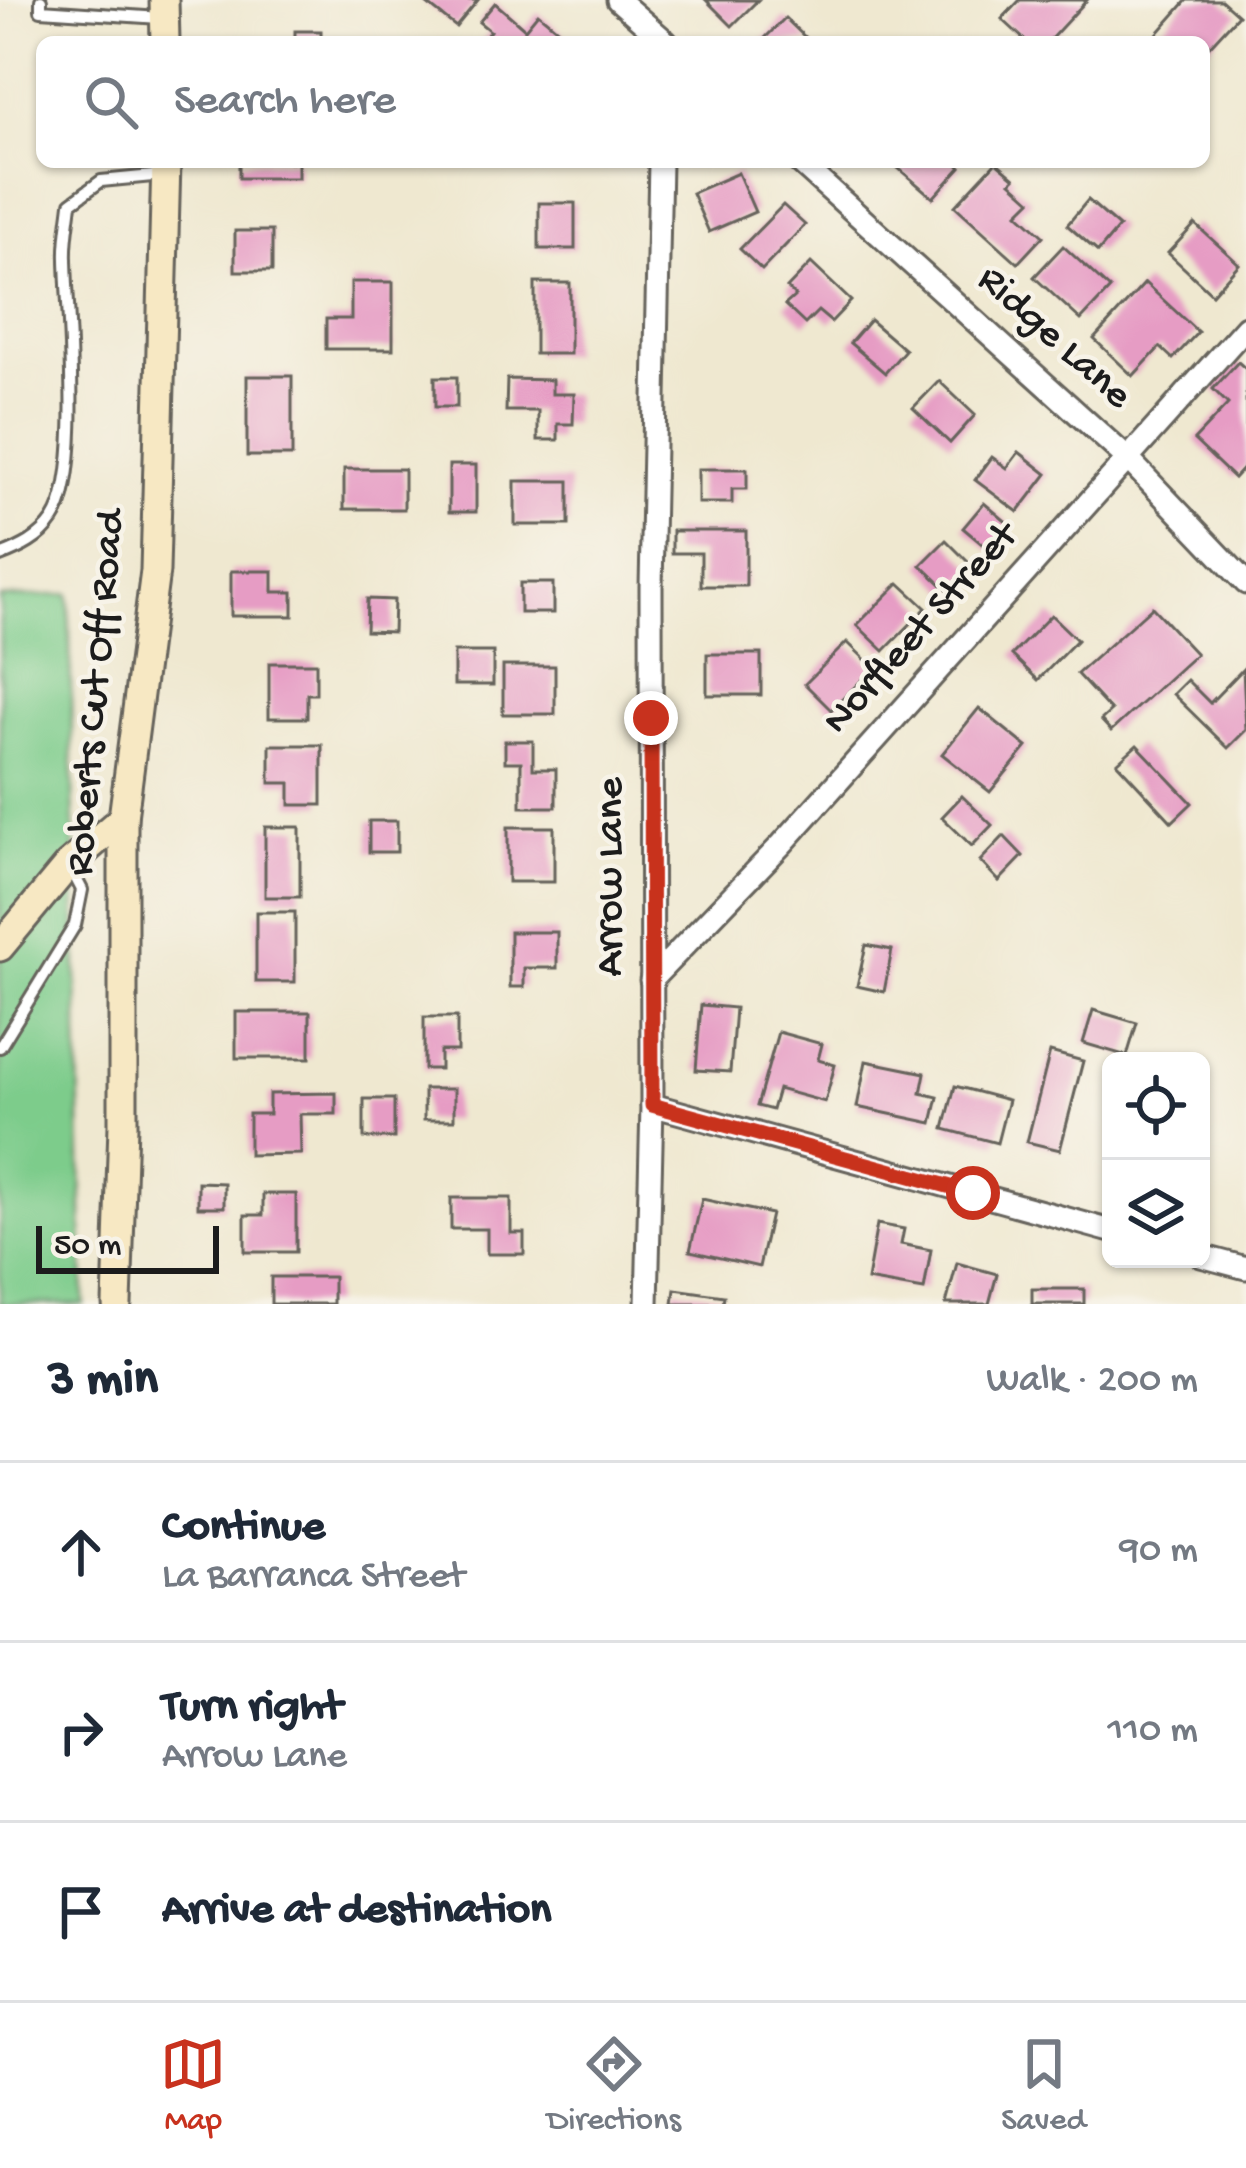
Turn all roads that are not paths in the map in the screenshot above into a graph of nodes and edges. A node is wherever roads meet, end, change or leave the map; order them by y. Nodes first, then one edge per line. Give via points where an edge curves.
1 (41, 0) edge
2 (618, 0) edge
3 (164, 20) edge
4 (658, 36) edge
5 (660, 168) edge
6 (806, 168) edge
7 (166, 169) edge
8 (1246, 327) edge
9 (1129, 460) junction
10 (0, 556) edge
11 (1246, 583) edge
12 (123, 818) junction
13 (68, 865) junction
14 (0, 947) edge
15 (651, 980) junction
16 (0, 1047) edge
17 (652, 1105) junction
18 (1102, 1229) edge
19 (1210, 1258) edge
20 (1246, 1268) edge
21 (117, 1304) edge
22 (647, 1304) edge

1 - 3 lane via 41,10
2 - 4 street
5 - 15 street, Arrow Lane
6 - 9 street, Ridge Lane
7 - 10 lane via 101,181 71,203 67,478 55,518 29,544
7 - 12 street, Roberts Cut Off Road via 155,571
8 - 9 street, Norfleet Street
9 - 11 street, Ridge Lane
9 - 15 street, Norfleet Street
12 - 13 street
12 - 21 street, Roberts Cut Off Road
13 - 14 street
13 - 16 lane via 82,890 75,926
15 - 17 street, Arrow Lane
17 - 18 street
17 - 22 street, Arrow Lane
19 - 20 street

